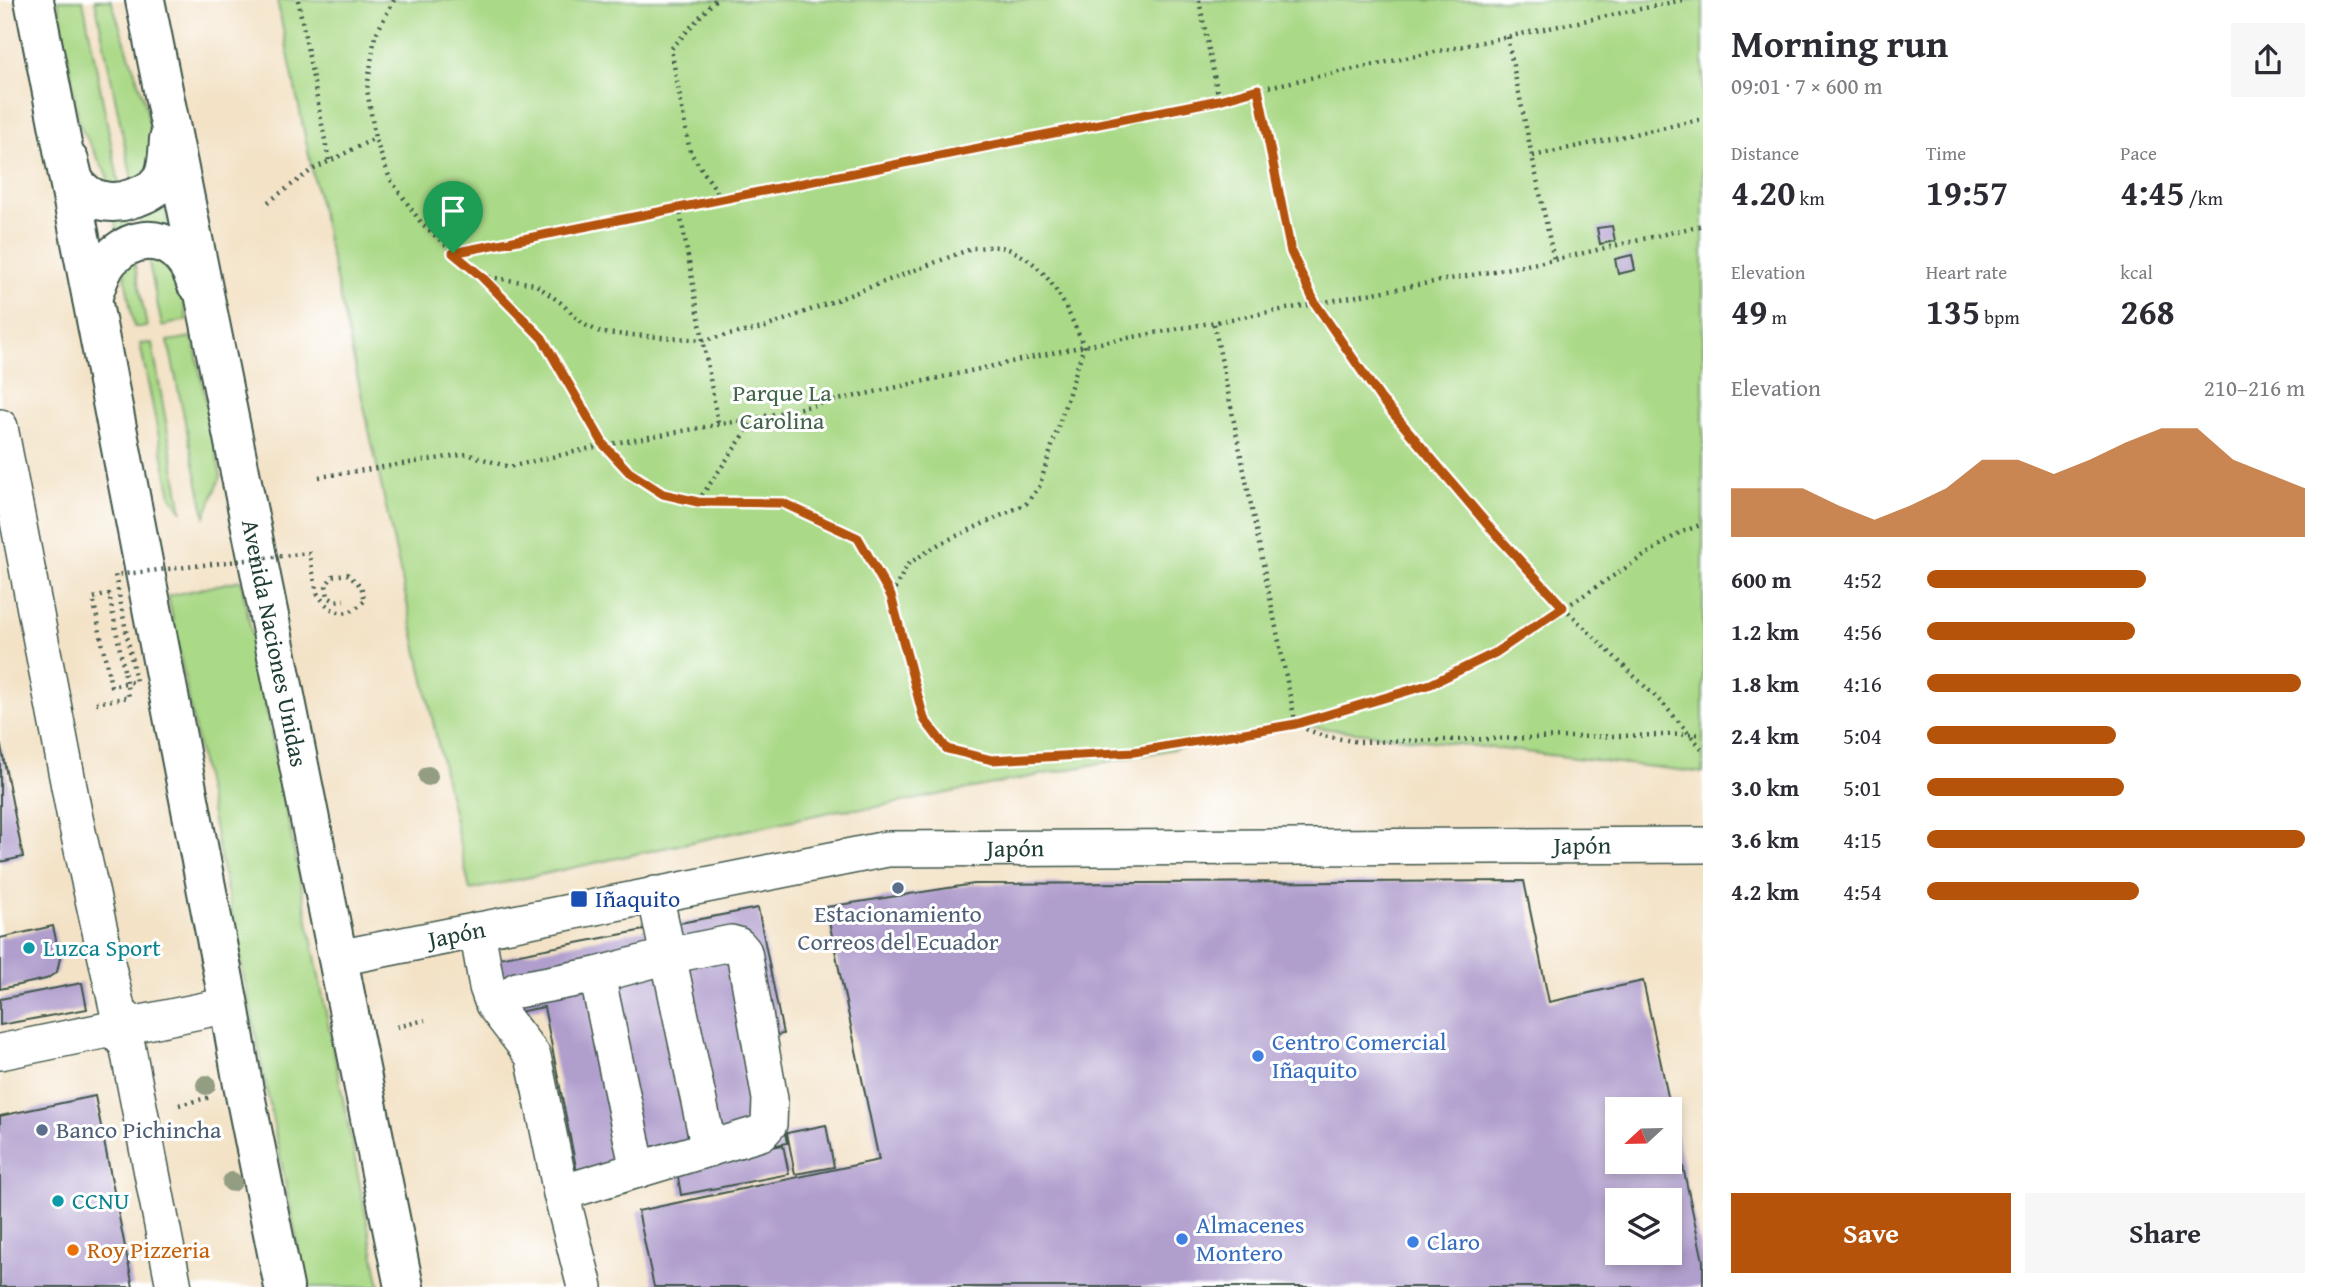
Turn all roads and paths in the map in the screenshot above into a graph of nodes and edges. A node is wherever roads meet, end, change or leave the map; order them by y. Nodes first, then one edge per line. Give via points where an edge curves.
1 (34, 0) edge
2 (145, 0) edge
3 (298, 0) edge
4 (394, 0) edge
5 (715, 0) edge
6 (1199, 0) edge
7 (1683, 0) edge
8 (1507, 37) junction
9 (1258, 89) junction
10 (1219, 100) junction
11 (1703, 119) edge
12 (169, 126) junction
13 (59, 132) junction
14 (375, 138) junction
15 (1532, 156) junction
16 (329, 162) junction
17 (722, 199) junction
18 (268, 202) dead end
19 (679, 207) junction
20 (1703, 225) edge
21 (453, 253) junction
22 (1555, 260) junction
23 (481, 276) junction
24 (92, 298) junction
25 (1315, 303) junction
26 (1214, 324) junction
27 (212, 335) junction
28 (704, 340) junction
29 (1084, 346) junction
30 (756, 418) junction
31 (718, 423) junction
32 (0, 427) edge
33 (604, 445) junction
34 (319, 477) dead end
35 (698, 502) junction
36 (1703, 524) edge
37 (891, 596) junction
38 (344, 600) dead end
39 (1563, 607) junction
40 (96, 704) dead end
41 (1296, 724) junction
42 (1687, 734) junction
43 (1703, 734) edge
44 (1703, 750) edge
45 (1703, 845) edge
46 (655, 894) junction
47 (477, 930) junction
48 (668, 956) junction
49 (338, 958) junction
50 (597, 975) junction
51 (517, 990) dead end
52 (229, 1004) junction
53 (425, 1020) dead end
54 (122, 1027) junction
55 (397, 1027) dead end
56 (0, 1052) edge
57 (222, 1094) dead end
58 (178, 1105) dead end
59 (709, 1149) junction
60 (638, 1170) junction
61 (561, 1194) junction
62 (174, 1287) edge
63 (284, 1287) edge
64 (404, 1287) edge
65 (585, 1287) edge

1 - 13 main road
2 - 12 main road, Avenida Naciones Unidas
3 - 16 path
4 - 14 path via 375,36 367,89
5 - 17 path via 671,49 690,152
6 - 10 path
7 - 8 path
8 - 9 path
8 - 15 path
9 - 10 path
9 - 25 path via 1291,252
10 - 17 path
11 - 15 path
12 - 13 main road via 162,180 148,192 120,203 90,196 75,181
12 - 27 main road, Avenida Naciones Unidas
13 - 24 main road
14 - 16 path
14 - 21 path via 390,179 422,224
15 - 22 path
16 - 18 path
17 - 19 path
19 - 21 path
19 - 28 path
20 - 22 path
21 - 23 path
22 - 25 path
23 - 28 path via 535,284 583,324 602,333
23 - 33 path via 542,338
24 - 27 main road via 109,260 127,246 144,241 171,246 183,255 194,275
24 - 52 main road
25 - 26 path
25 - 39 path via 1381,399
26 - 29 path
26 - 41 path
27 - 49 main road, Avenida Naciones Unidas
28 - 29 path via 763,328 973,248 1004,247 1035,264 1055,285
28 - 31 path
29 - 30 path
29 - 37 path via 1039,487 1026,504 939,544 908,564
30 - 31 path
30 - 35 path
31 - 33 path
32 - 54 street via 75,818
33 - 34 path via 509,467 467,454
33 - 35 path via 629,472 663,494
35 - 37 path via 783,503 858,538
36 - 39 path via 1679,533
37 - 41 path via 924,719 947,749 992,760 1134,752
38 - 40 path, bridge via 328,597 326,585 334,576 347,574 361,586 365,600 355,610 340,614 326,606 317,593 309,553 115,575 136,681 111,686 93,598 109,594 124,670 129,697
39 - 41 path via 1495,653 1431,684
39 - 42 path via 1665,706
41 - 42 path via 1323,736 1359,742
42 - 43 path
42 - 44 path
45 - 46 street, Japón via 887,849
46 - 47 street, Japón
46 - 48 street
47 - 49 street, Japón
47 - 61 street via 493,1004 533,1056
48 - 50 street
48 - 59 street
48 - 59 street via 731,943 744,952 770,1099 769,1124 761,1133
49 - 64 main road, Avenida Naciones Unidas
50 - 51 street
50 - 60 street
52 - 54 street
52 - 63 main road
53 - 55 path
54 - 56 street
54 - 62 street
57 - 58 path
59 - 60 street
60 - 61 street
61 - 65 street

